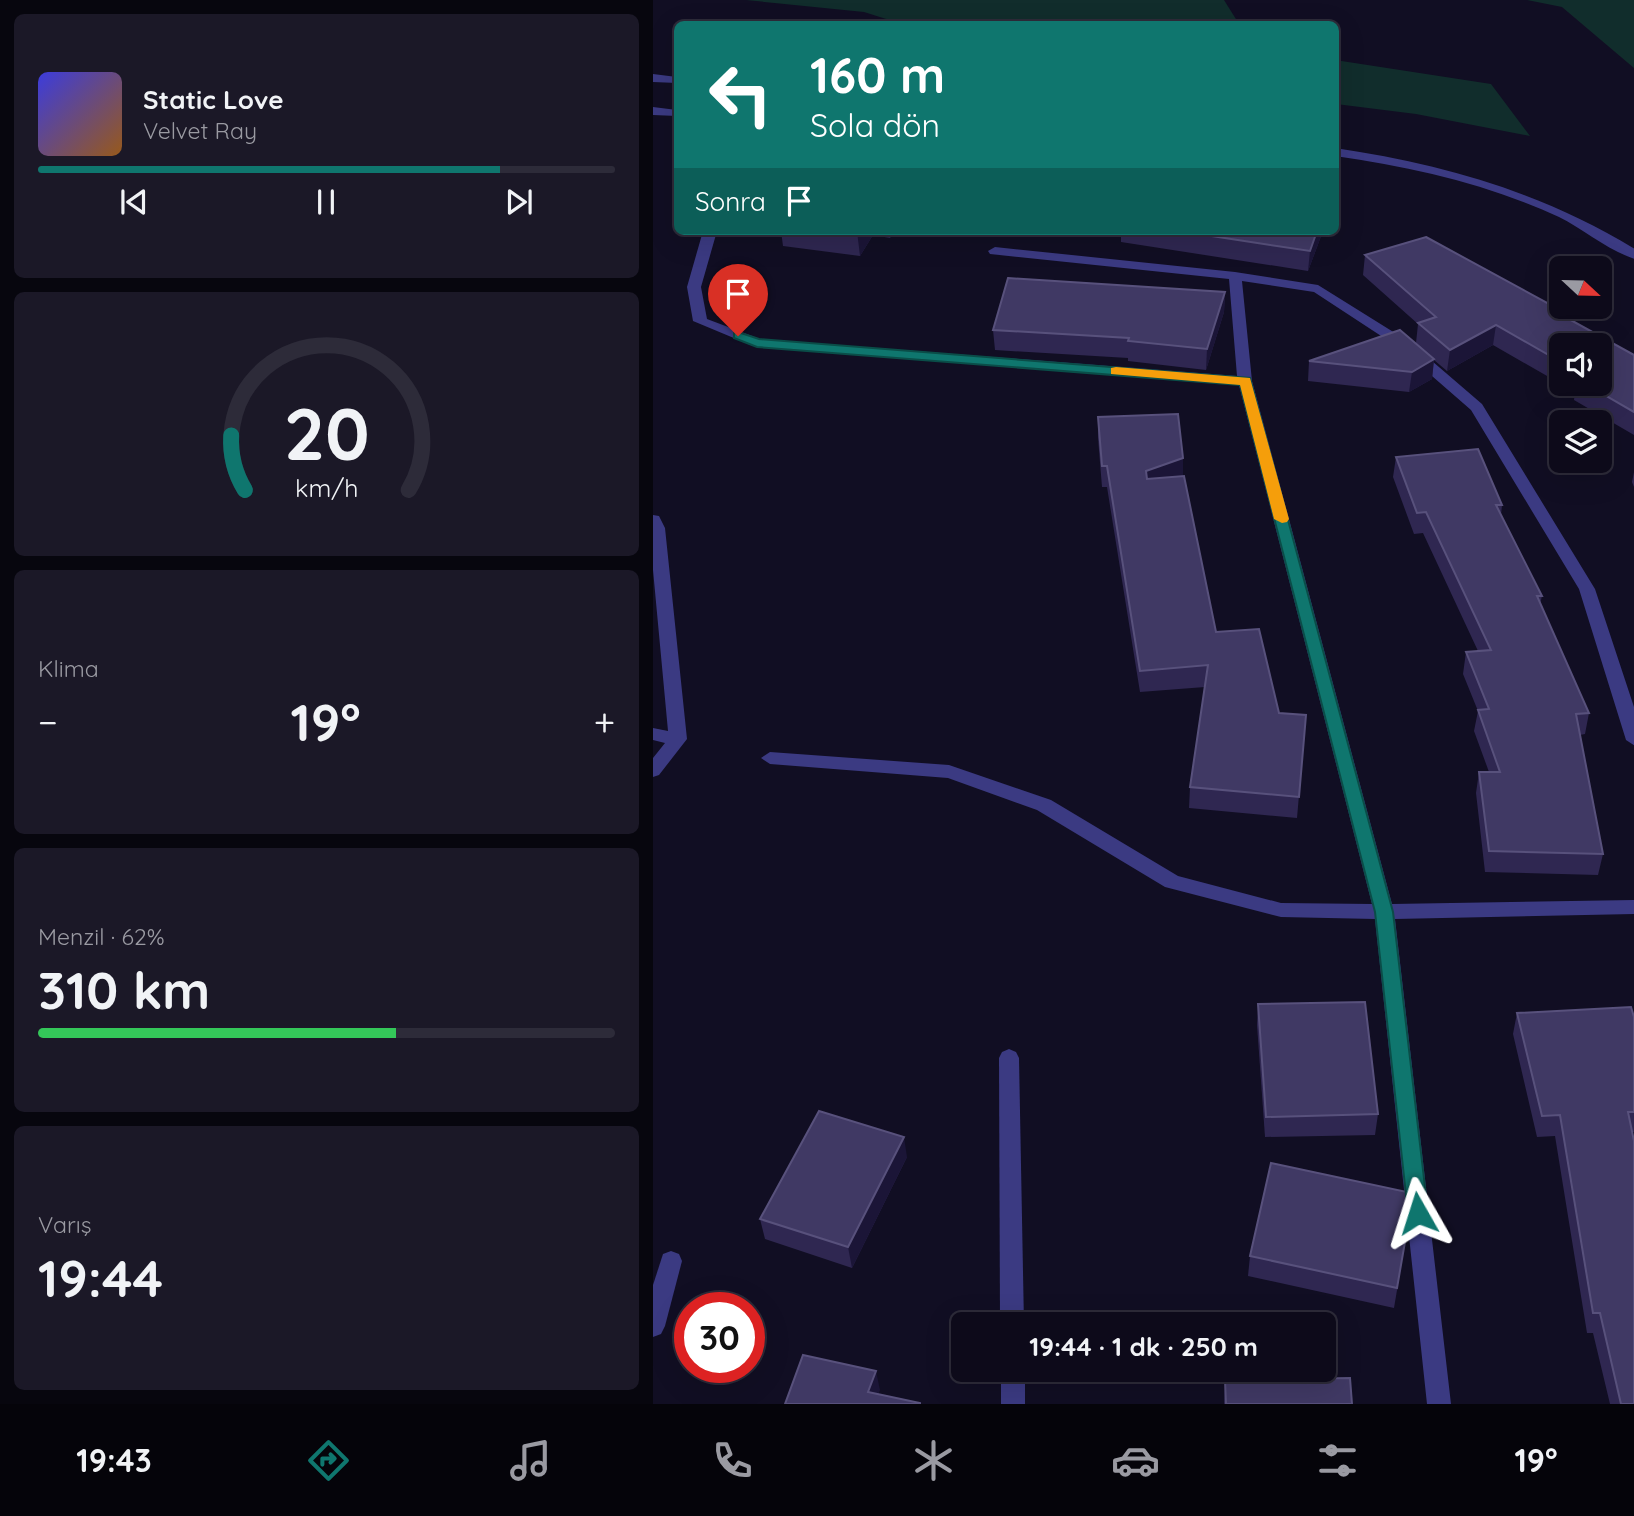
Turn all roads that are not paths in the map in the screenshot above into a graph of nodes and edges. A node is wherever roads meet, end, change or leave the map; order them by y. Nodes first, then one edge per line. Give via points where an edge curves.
1 (653, 78) edge
2 (674, 80) edge
3 (653, 111) edge
4 (674, 113) edge
5 (1339, 153) edge
6 (709, 235) edge
7 (995, 251) dead end
8 (1634, 255) edge
9 (1235, 276) junction
10 (1245, 381) junction
11 (653, 520) edge
12 (653, 734) edge
13 (678, 739) junction
14 (1634, 740) edge
15 (770, 758) dead end
16 (653, 771) edge
17 (1634, 907) edge
18 (1384, 912) junction
19 (1009, 1058) dead end
20 (671, 1262) dead end
21 (1012, 1312) edge
22 (653, 1326) edge
23 (1013, 1382) edge
24 (1013, 1404) edge
25 (1439, 1404) edge

1 - 2 street
3 - 4 street
5 - 8 street via 1443,171 1544,204
6 - 10 street via 694,286 700,321 757,343
7 - 9 street
9 - 10 street
9 - 14 street via 1318,289 1406,346 1477,407 1587,589
10 - 18 street
11 - 13 street
12 - 13 street
13 - 16 street
15 - 18 street via 949,772 1044,805 1172,881 1281,910
17 - 18 street
18 - 25 street
19 - 21 street
20 - 22 street
23 - 24 street

